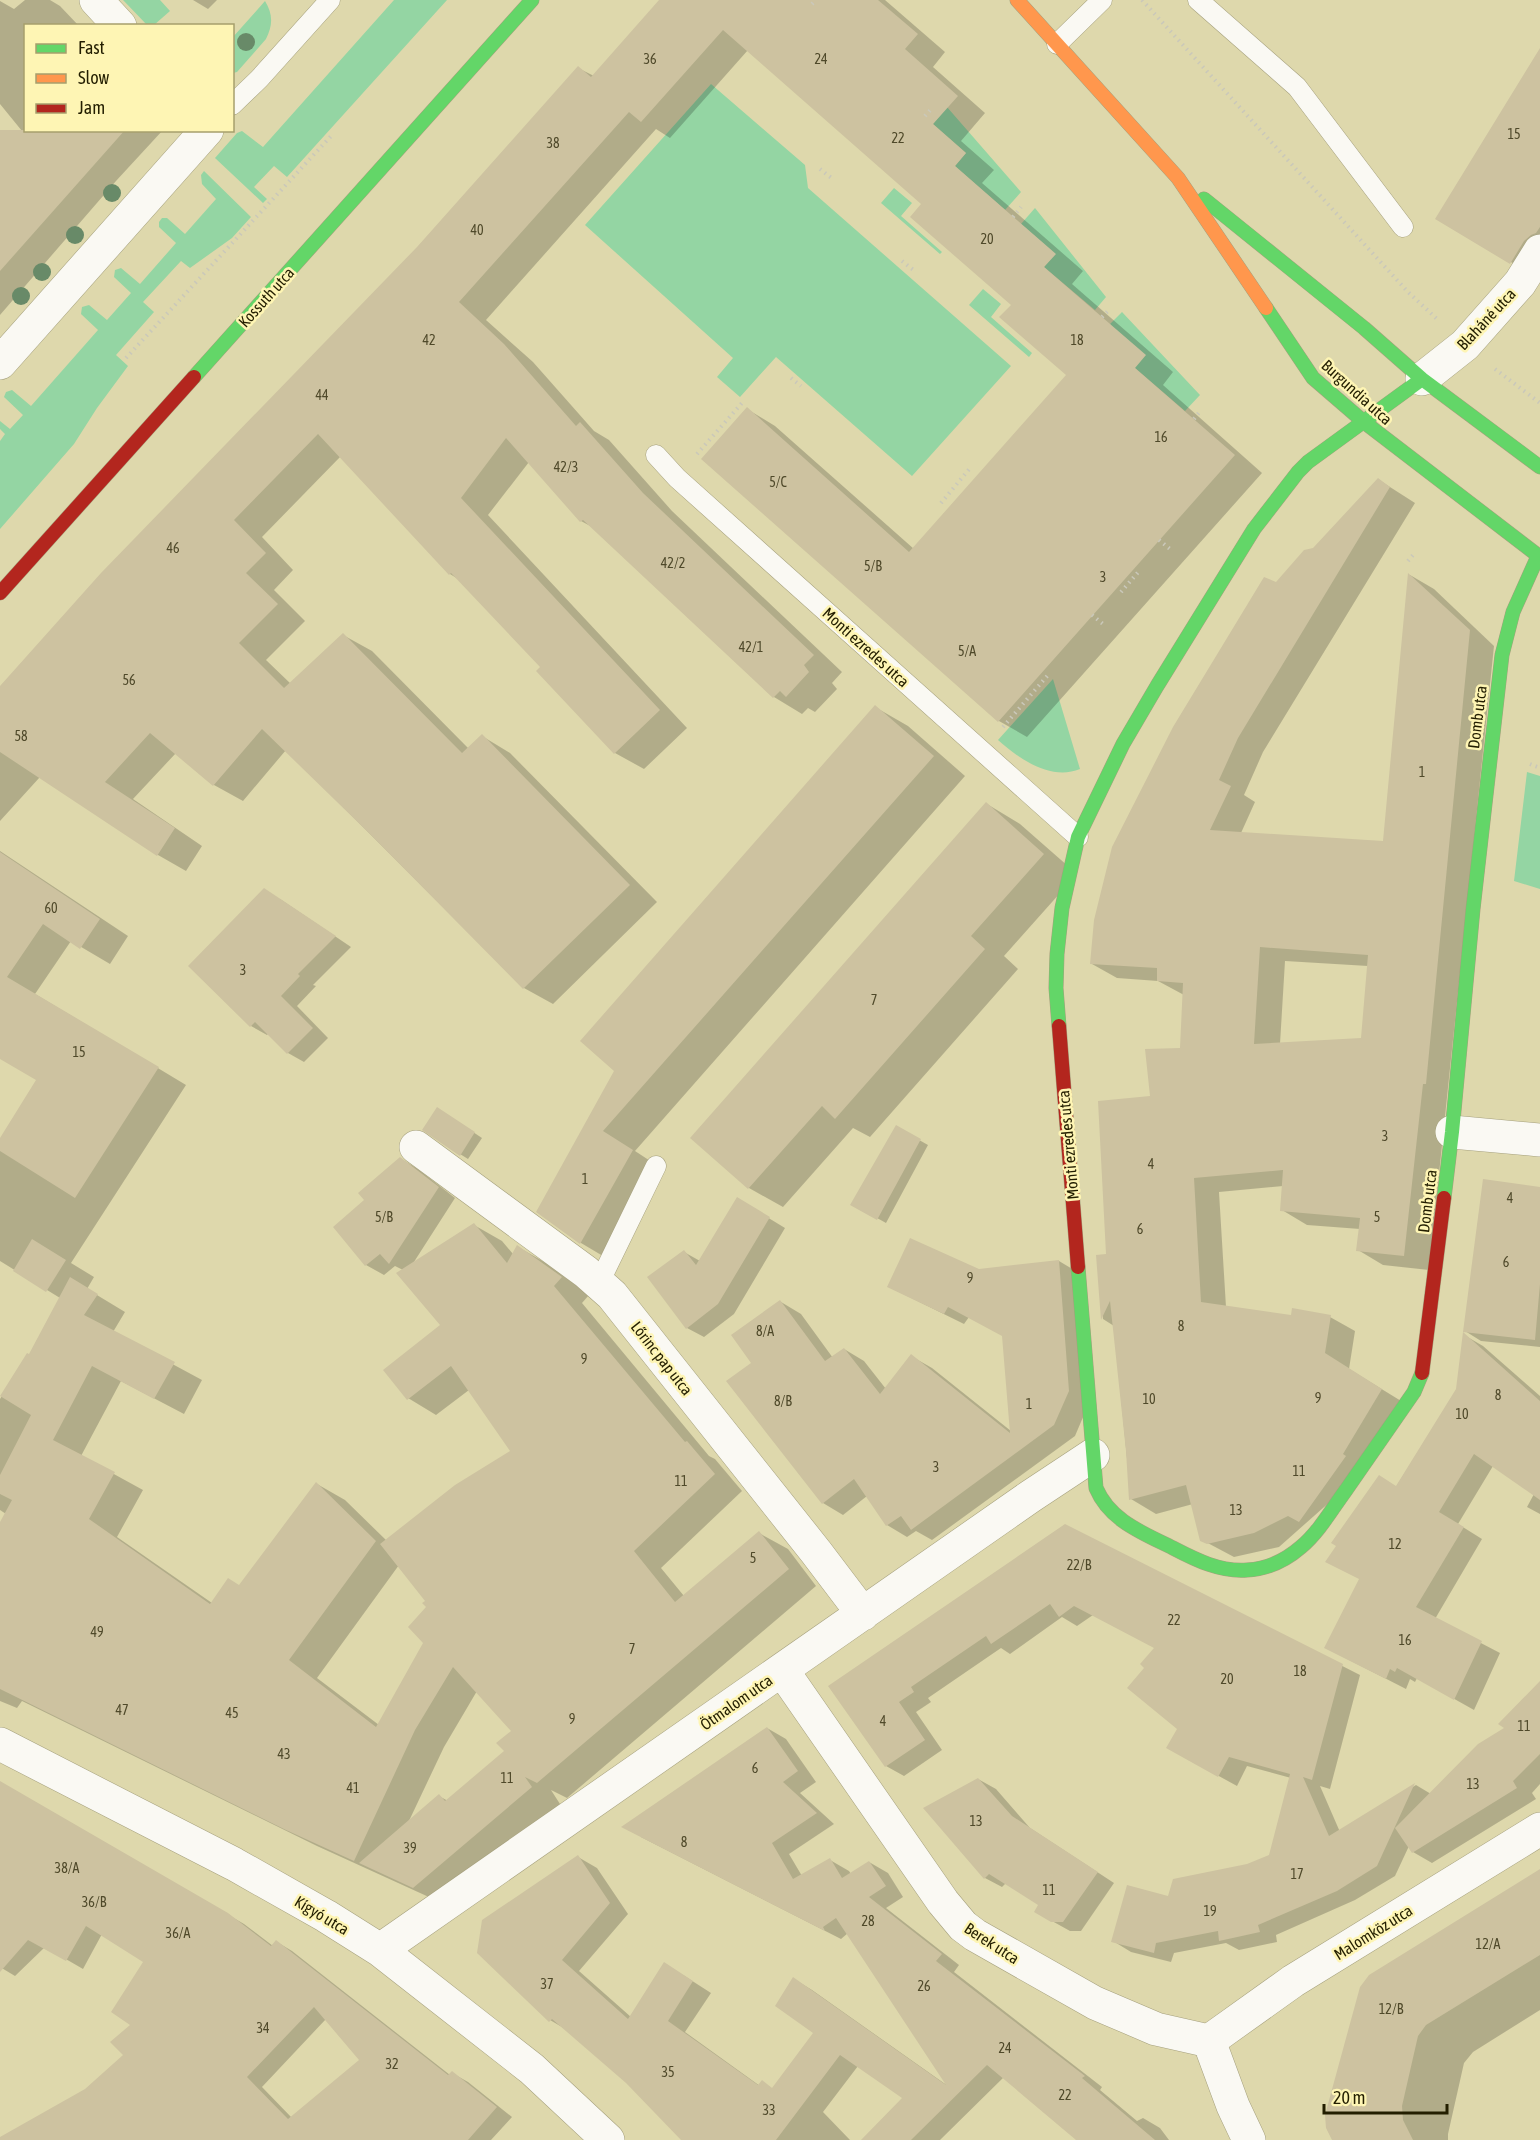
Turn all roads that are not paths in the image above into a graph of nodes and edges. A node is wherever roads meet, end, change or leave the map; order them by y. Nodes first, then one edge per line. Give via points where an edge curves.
1 (96, 0) edge
2 (330, 0) edge
3 (531, 0) edge
4 (1017, 0) edge
5 (1102, 0) edge
6 (1198, 0) edge
7 (118, 24) edge
8 (1057, 44) junction
9 (234, 103) edge
10 (205, 132) edge
11 (1178, 178) junction
12 (1403, 227) dead end
13 (1540, 250) edge
14 (0, 363) edge
15 (1422, 379) junction
16 (1364, 422) junction
17 (656, 455) dead end
18 (1540, 466) edge
19 (1539, 556) edge
20 (0, 593) edge
21 (1078, 837) junction
22 (1452, 1132) junction
23 (1540, 1140) edge
24 (416, 1147) dead end
25 (656, 1166) dead end
26 (599, 1283) junction
27 (1093, 1455) junction
28 (863, 1614) junction
29 (782, 1670) junction
30 (0, 1744) edge
31 (1540, 1829) edge
32 (380, 1950) junction
33 (1209, 2041) junction
34 (608, 2140) edge
35 (1249, 2140) edge

1 - 7 street
2 - 9 lane
3 - 20 street, Kossuth utca
4 - 8 street, Burgundia utca
5 - 8 lane
6 - 12 lane via 1297,87
8 - 11 street, Burgundia utca
10 - 14 street
11 - 15 street, Burgundia utca
11 - 16 street, Burgundia utca via 1313,378
13 - 15 street, Blaháné utca via 1521,283 1465,345
15 - 16 street, Monti ezredes utca
15 - 18 street, Burgundia utca
16 - 19 street, Burgundia utca
16 - 21 street, Monti ezredes utca via 1308,462 1254,529 1123,744
17 - 21 lane, Monti ezredes utca
19 - 22 street, Domb utca via 1513,612 1502,655
21 - 27 street, Monti ezredes utca via 1062,908 1056,988
22 - 23 street
22 - 27 street, Domb utca via 1422,1372 1414,1392 1392,1424 1321,1525 1298,1550 1257,1570 1231,1570 1206,1564 1134,1528 1108,1510 1096,1488
24 - 26 street, Lőrinc pap utca
25 - 26 lane
26 - 28 street, Lőrinc pap utca
27 - 28 street, Ötmalom utca
28 - 29 street, Ötmalom utca
29 - 32 street, Ötmalom utca
29 - 33 street, Berek utca via 963,1926 997,1949 1117,2013 1156,2029
30 - 32 street, Kígyó utca via 234,1864
31 - 33 street, Malomköz utca via 1293,1981
32 - 34 street, Kígyó utca via 532,2069
33 - 35 street

